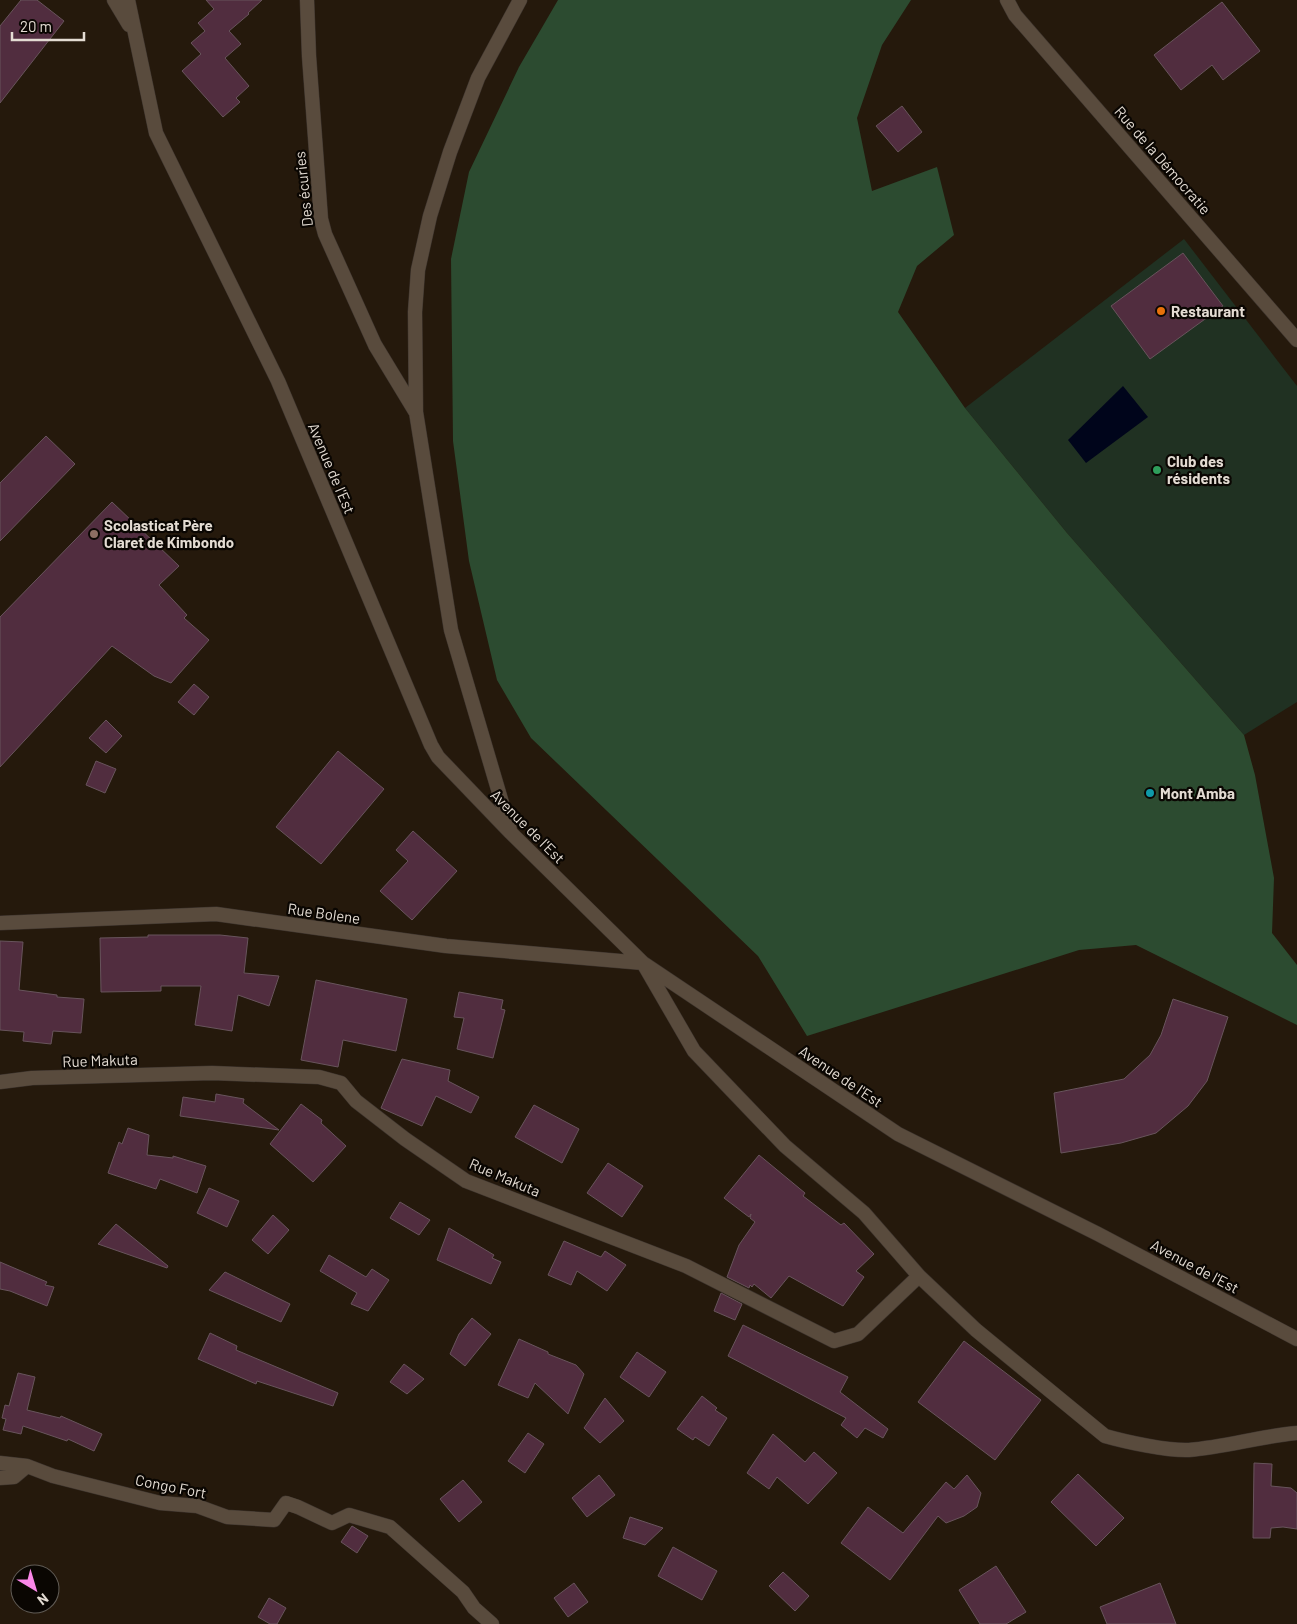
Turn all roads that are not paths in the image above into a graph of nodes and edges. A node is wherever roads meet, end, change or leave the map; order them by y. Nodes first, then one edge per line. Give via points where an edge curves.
1 (114, 0) edge
2 (128, 0) edge
3 (307, 0) edge
4 (520, 0) edge
5 (1007, 0) edge
6 (134, 34) junction
7 (1293, 328) edge
8 (1297, 340) edge
9 (416, 412) junction
10 (510, 832) junction
11 (0, 923) edge
12 (643, 963) junction
13 (0, 1082) edge
14 (918, 1276) junction
15 (1297, 1339) edge
16 (1297, 1433) edge
17 (0, 1462) edge
18 (26, 1466) junction
19 (0, 1478) edge
20 (492, 1624) edge

1 - 6 street
2 - 6 street, Avenue de l'Est
3 - 9 street, Des écuries via 320,219 375,345
4 - 9 street via 478,78 430,216 418,270
5 - 7 street, Rue de la Démocratie via 1015,15
6 - 10 street, Avenue de l'Est via 156,133 278,381 431,745 438,757
7 - 8 street, Rue de la Démocratie
9 - 10 street via 451,630
10 - 12 street, Avenue de l'Est
11 - 12 street, Rue Bolene via 216,914 446,946
12 - 14 street via 694,1052 785,1146 864,1213
12 - 15 street, Avenue de l'Est via 898,1134
13 - 14 street, Rue Makuta via 32,1078 212,1073 319,1077 341,1083 370,1112 466,1181 686,1266 834,1341 858,1334
14 - 16 street via 976,1330 1105,1436 1187,1450
17 - 18 street, Congo Fort
18 - 19 street via 14,1477
18 - 20 street, Congo Fort via 52,1476 160,1503 197,1506 227,1517 274,1520 286,1503 332,1523 349,1515 390,1527 463,1592 474,1608

